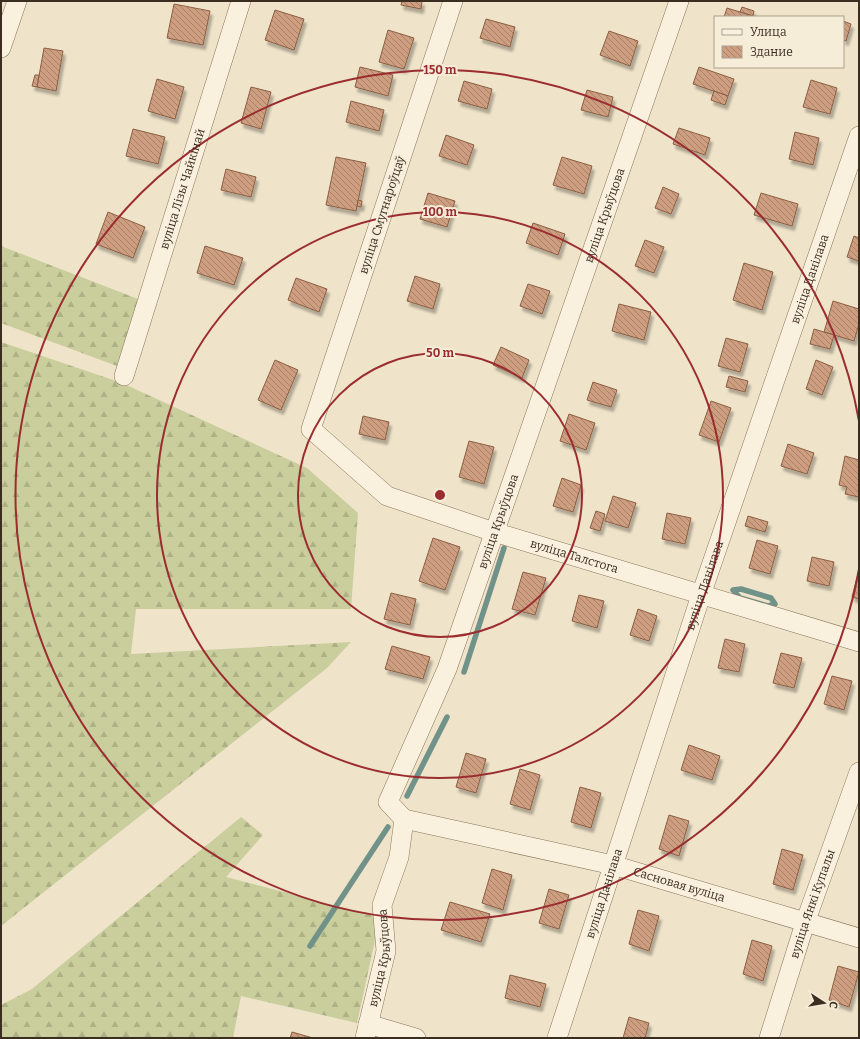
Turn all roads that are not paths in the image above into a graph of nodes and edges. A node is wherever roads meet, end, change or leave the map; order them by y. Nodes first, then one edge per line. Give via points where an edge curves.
1 (17, 1) edge
2 (241, 1) edge
3 (453, 1) edge
4 (679, 1) edge
5 (1, 48) edge
6 (859, 136) edge
7 (124, 376) dead end
8 (311, 429) joint
9 (494, 532) junction
10 (701, 595) junction
11 (859, 642) edge
12 (859, 772) edge
13 (404, 819) junction
14 (613, 865) junction
15 (805, 923) junction
16 (859, 938) edge
17 (366, 1031) edge
18 (416, 1038) edge
19 (557, 1038) edge
20 (769, 1038) edge

1 - 5 street
2 - 7 street, вуліца Лізы Чайкінай
3 - 8 street, вуліца Смугнароўцаў
4 - 9 street, вуліца Крыўцова
6 - 10 street, вуліца Данілава
8 - 9 street, вуліца Талстога via 386,496
9 - 10 street, вуліца Талстога
9 - 13 street, вуліца Крыўцова via 447,669 388,802
10 - 11 street, вуліца Талстога
10 - 14 street, вуліца Данілава
12 - 15 street, вуліца Янкі Купалы
13 - 14 street, Сасновая вуліца
13 - 17 street, вуліца Крыўцова via 399,857 382,905 386,951
14 - 15 street, Сасновая вуліца
14 - 19 street, вуліца Данілава
15 - 16 street, Сасновая вуліца
15 - 20 street, вуліца Янкі Купалы
17 - 18 street

